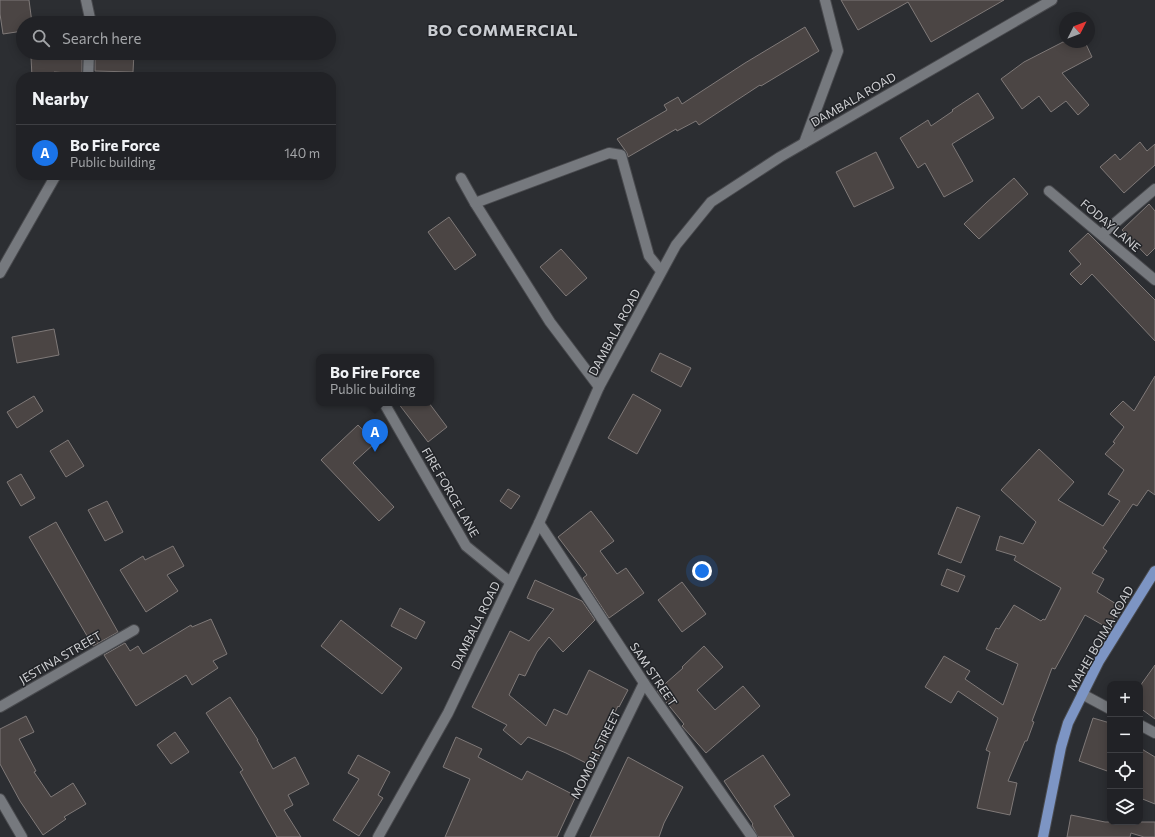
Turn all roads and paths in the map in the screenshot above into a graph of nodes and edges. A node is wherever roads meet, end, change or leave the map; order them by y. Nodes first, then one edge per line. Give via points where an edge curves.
1 (86, 0) edge
2 (825, 0) edge
3 (1052, 0) edge
4 (89, 16) edge
5 (89, 60) edge
6 (88, 72) edge
7 (804, 143) junction
8 (461, 178) dead end
9 (53, 180) edge
10 (1155, 189) edge
11 (1049, 191) dead end
12 (475, 203) junction
13 (1102, 234) junction
14 (661, 271) junction
15 (0, 273) edge
16 (1155, 280) edge
17 (599, 387) junction
18 (386, 406) edge
19 (539, 523) junction
20 (1155, 571) edge
21 (510, 582) junction
22 (134, 630) dead end
23 (644, 683) junction
24 (1082, 694) junction
25 (0, 707) edge
26 (1107, 707) edge
27 (1143, 727) edge
28 (1155, 733) edge
29 (0, 799) edge
30 (747, 834) edge
31 (22, 837) edge
32 (378, 837) edge
33 (569, 837) edge
34 (1043, 837) edge

1 - 4 street
2 - 7 street via 838,52
3 - 7 street, DAMBALA ROAD
5 - 6 street
7 - 14 street, DAMBALA ROAD via 711,202 676,244
8 - 12 street
9 - 15 street
10 - 13 street
11 - 13 street, FODAY LANE
12 - 14 street via 609,153 621,155 649,256
12 - 17 street via 550,322
13 - 16 street, FODAY LANE
14 - 17 street, DAMBALA ROAD
17 - 19 street, DAMBALA ROAD
18 - 21 street, FIRE FORCE LANE via 466,546
19 - 21 street, DAMBALA ROAD
19 - 23 street, SAM STREET
20 - 24 main road, MAHEI BOIMA ROAD via 1099,661
21 - 32 street, DAMBALA ROAD via 448,713
22 - 25 street, JESTINA STREET
23 - 30 street, SAM STREET
23 - 33 street, MOMOH STREET
24 - 26 street
24 - 34 main road, MAHEI BOIMA ROAD via 1068,723 1063,741
27 - 28 street
29 - 31 street

